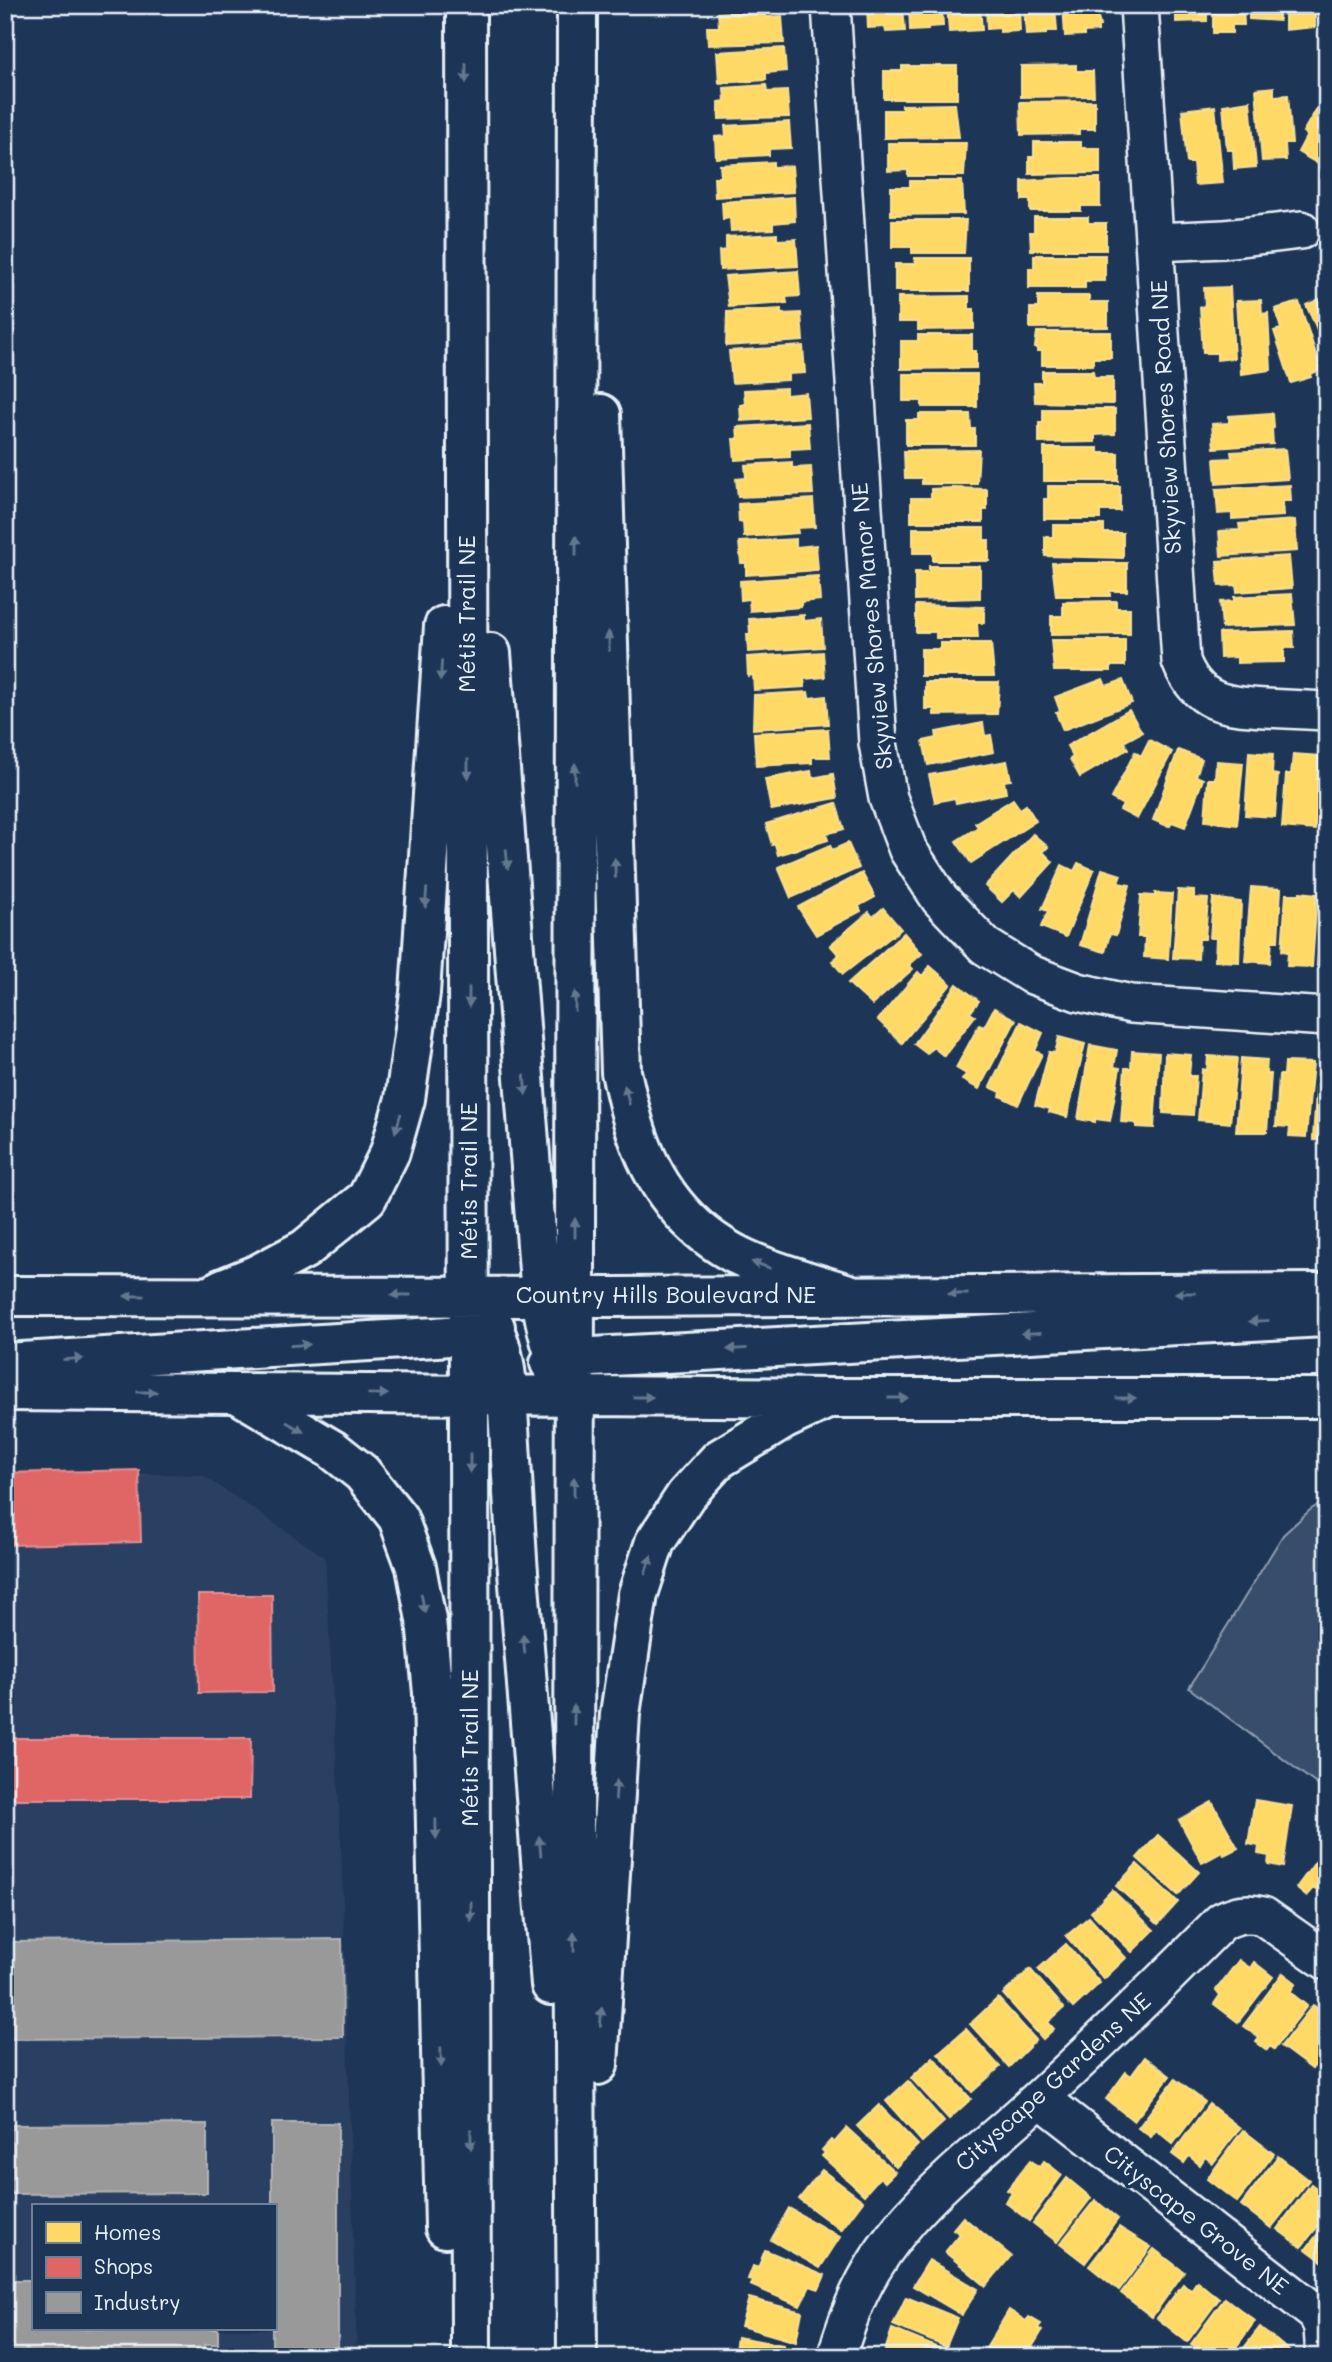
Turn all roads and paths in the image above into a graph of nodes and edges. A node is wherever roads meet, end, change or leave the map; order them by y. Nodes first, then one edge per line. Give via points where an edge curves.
1 (466, 5) edge
2 (577, 5) edge
3 (587, 5) edge
4 (831, 5) edge
5 (1139, 5) edge
6 (1301, 230) dead end
7 (1155, 242) junction
8 (467, 285) junction
9 (467, 376) junction
10 (1327, 711) edge
11 (1327, 1017) edge
12 (1327, 1293) edge
13 (849, 1294) junction
14 (5, 1296) edge
15 (202, 1296) junction
16 (469, 1296) junction
17 (553, 1302) junction
18 (1327, 1317) edge
19 (482, 1331) junction
20 (566, 1359) junction
21 (5, 1363) edge
22 (494, 1389) junction
23 (5, 1391) edge
24 (236, 1393) junction
25 (575, 1396) junction
26 (830, 1398) junction
27 (1327, 1398) edge
28 (1327, 1961) edge
29 (1040, 2098) junction
30 (577, 2355) edge
31 (449, 2357) edge
32 (471, 2357) edge
33 (837, 2357) edge
34 (1325, 2357) edge

1 -> 8 main road, Métis Trail NE
17 -> 2 main road
13 -> 3 main road via 752,1262 691,1225 661,1186 637,1135 621,1072
4 - 11 street, Skyview Shores Manor NE via 878,743 888,798 908,850 940,899 985,946 1030,974 1078,992 1131,1004
5 - 7 street, Skyview Shores Road NE
6 - 7 street
7 - 10 street, Skyview Shores Road NE via 1181,661 1186,676 1209,698 1232,707
8 - 9 main road, Métis Trail NE
8 -> 15 main road via 420,993 405,1099 390,1152 367,1198 305,1249 258,1275
9 -> 16 main road, Métis Trail NE
9 -> 17 main road
12 -> 13 main road, Country Hills Boulevard NE
13 - 17 main road, Country Hills Boulevard NE
15 -> 14 main road, Country Hills Boulevard NE
16 -> 15 main road, Country Hills Boulevard NE
16 - 17 main road, Country Hills Boulevard NE
16 - 19 main road, Métis Trail NE
17 - 19 main road
17 - 20 main road
18 -> 20 main road
21 -> 19 main road
19 - 22 main road, Métis Trail NE
20 - 22 main road
20 - 25 main road
24 -> 22 main road
22 - 25 main road
30 -> 22 main road via 517,1559
22 -> 32 main road, Métis Trail NE
23 -> 24 main road
24 -> 31 main road via 333,1450 362,1473 398,1518 416,1567 433,1693
25 -> 26 main road
30 -> 25 main road
26 -> 27 main road
30 -> 26 main road via 620,1714 638,1594 655,1542 686,1495 719,1459
28 - 29 street, Cityscape Gardens NE via 1263,1916 1238,1914 1222,1921
29 - 33 street, Cityscape Gardens NE via 945,2179 882,2252 857,2296
29 - 34 street, Cityscape Grove NE via 1317,2314 1323,2327

